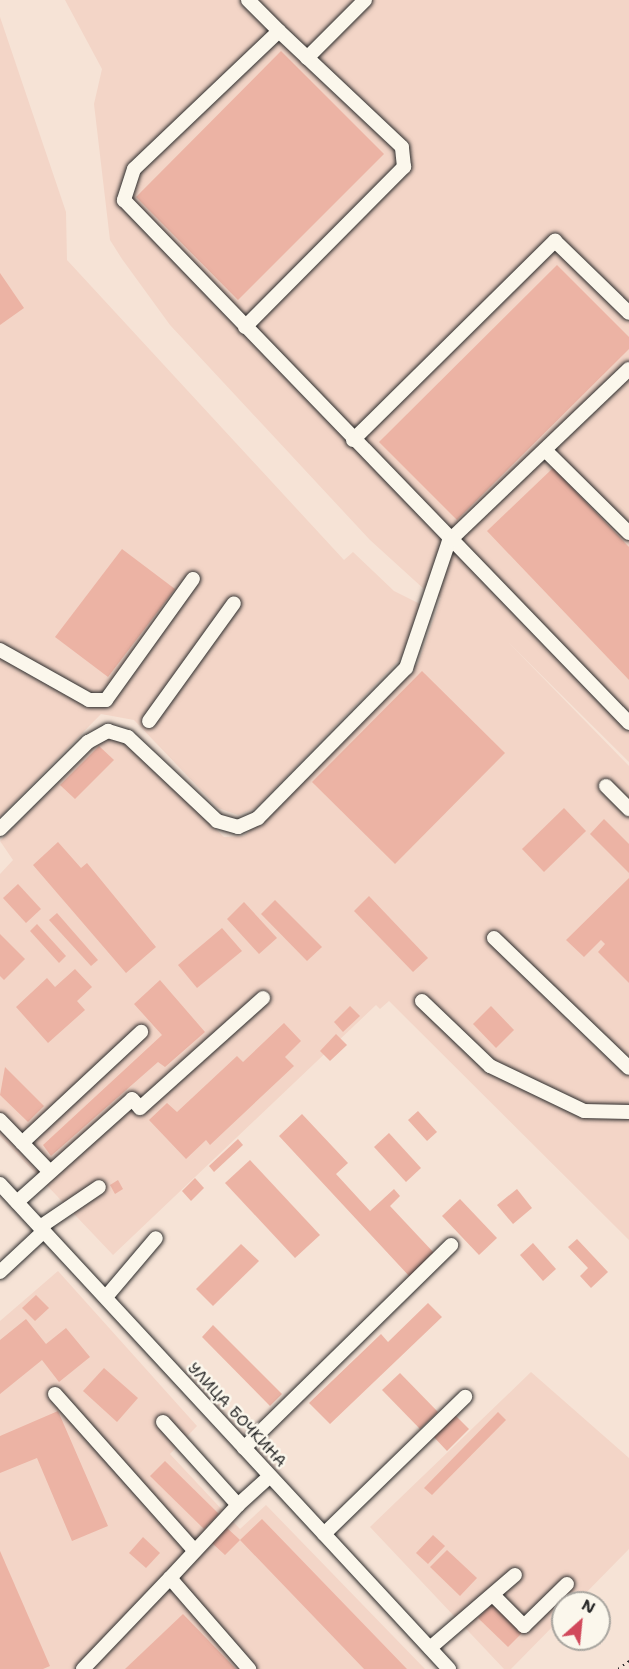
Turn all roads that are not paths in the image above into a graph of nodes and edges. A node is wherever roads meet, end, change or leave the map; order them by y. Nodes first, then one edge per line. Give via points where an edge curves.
1 (248, 0) edge
2 (365, 0) edge
3 (279, 31) junction
4 (307, 58) junction
5 (629, 313) edge
6 (245, 327) junction
7 (626, 378) edge
8 (353, 440) junction
9 (545, 450) junction
10 (629, 533) edge
11 (449, 541) junction
12 (193, 579) dead end
13 (234, 603) dead end
14 (0, 650) edge
15 (148, 722) dead end
16 (629, 723) edge
17 (606, 786) dead end
18 (629, 809) edge
19 (0, 830) edge
20 (494, 938) dead end
21 (263, 998) dead end
22 (422, 1001) dead end
23 (141, 1032) dead end
24 (629, 1068) edge
25 (629, 1112) edge
26 (0, 1120) edge
27 (22, 1143) junction
28 (50, 1172) junction
29 (0, 1184) edge
30 (99, 1187) dead end
31 (17, 1202) junction
32 (42, 1229) junction
33 (156, 1238) dead end
34 (451, 1245) dead end
35 (0, 1272) edge
36 (106, 1297) junction
37 (55, 1394) dead end
38 (465, 1397) dead end
39 (163, 1422) dead end
40 (244, 1448) junction
41 (270, 1476) junction
42 (238, 1505) junction
43 (324, 1534) junction
44 (195, 1551) junction
45 (515, 1575) dead end
46 (170, 1578) junction
47 (567, 1584) dead end
48 (493, 1595) junction
49 (430, 1648) junction
50 (83, 1669) edge
51 (249, 1669) edge
52 (449, 1669) edge

1 - 3 street
2 - 4 street
3 - 4 street
3 - 6 street via 134,169 124,190 124,200
4 - 6 street via 402,147 404,166
5 - 8 street via 555,241
6 - 8 street
7 - 9 street
8 - 11 street
9 - 10 street
9 - 11 street
11 - 16 street
11 - 19 street via 406,668 248,825 217,821 128,737 108,731 88,742
12 - 14 street via 106,700 89,700
13 - 15 street
17 - 18 street
20 - 24 street
21 - 28 street via 140,1108 132,1099
22 - 25 street via 490,1066 584,1111
23 - 27 street
26 - 27 street
27 - 28 street
28 - 31 street
29 - 31 street, УЛИЦА БОЧКИНА
30 - 32 street
31 - 32 street, УЛИЦА БОЧКИНА
32 - 35 street
32 - 36 street, УЛИЦА БОЧКИНА
33 - 36 street
34 - 40 street
36 - 40 street, УЛИЦА БОЧКИНА
37 - 44 street
38 - 43 street
39 - 42 street
40 - 41 street, УЛИЦА БОЧКИНА
41 - 42 street
41 - 43 street, УЛИЦА БОЧКИНА
42 - 44 street
43 - 49 street, УЛИЦА БОЧКИНА
44 - 46 street
45 - 48 street
46 - 50 street
46 - 51 street
47 - 48 street via 524,1626
48 - 49 street
49 - 52 street, УЛИЦА БОЧКИНА

